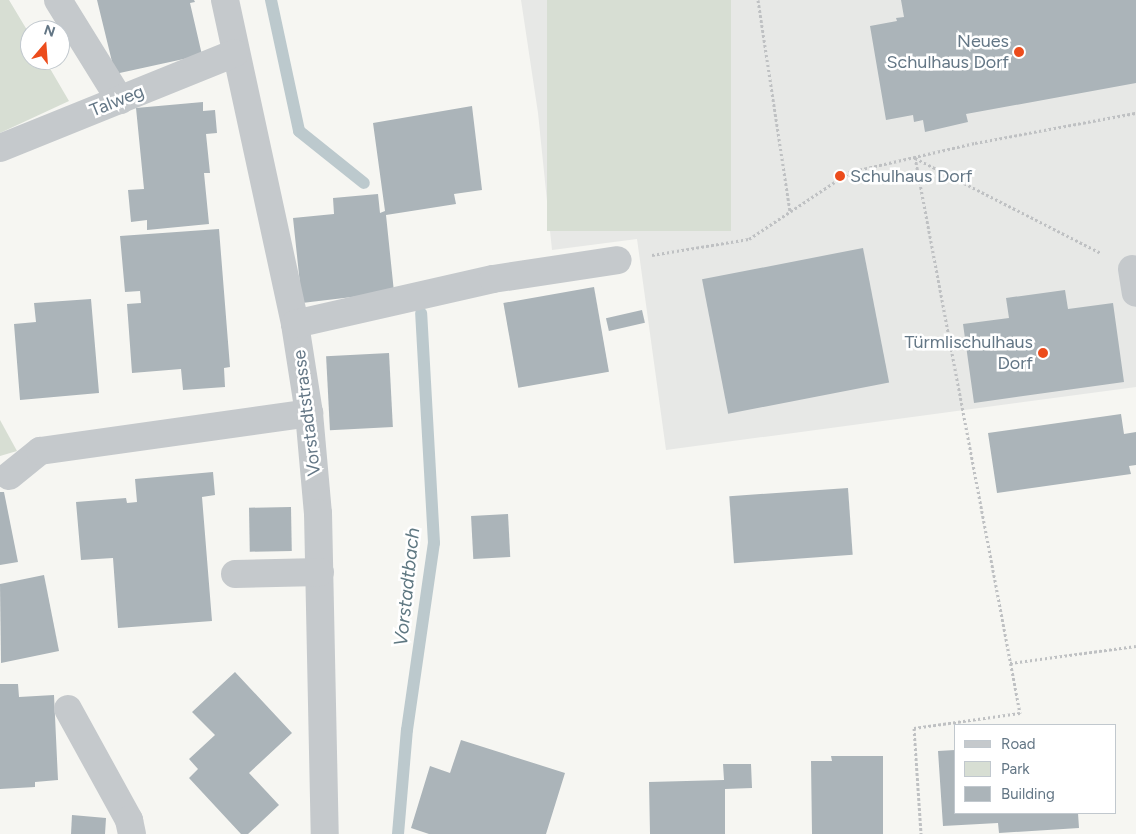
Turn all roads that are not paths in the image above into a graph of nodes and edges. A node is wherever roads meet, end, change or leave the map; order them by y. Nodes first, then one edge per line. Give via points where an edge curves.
1 (58, 0) edge
2 (225, 0) edge
3 (235, 53) junction
4 (120, 100) junction
5 (0, 148) edge
6 (618, 260) road end
7 (295, 324) junction
8 (309, 413) junction
9 (9, 476) dead end
10 (320, 572) junction
11 (235, 574) dead end
12 (68, 709) dead end
13 (132, 834) edge
14 (325, 834) edge

1 - 4 street
2 - 3 street, Vorstadtstrasse
3 - 4 street, Talweg
3 - 7 street, Vorstadtstrasse
4 - 5 street, Talweg
6 - 7 street via 493,279
7 - 8 street, Vorstadtstrasse
8 - 9 street via 40,450
8 - 10 street, Vorstadtstrasse
10 - 11 street
10 - 14 street, Vorstadtstrasse
12 - 13 street via 129,820

